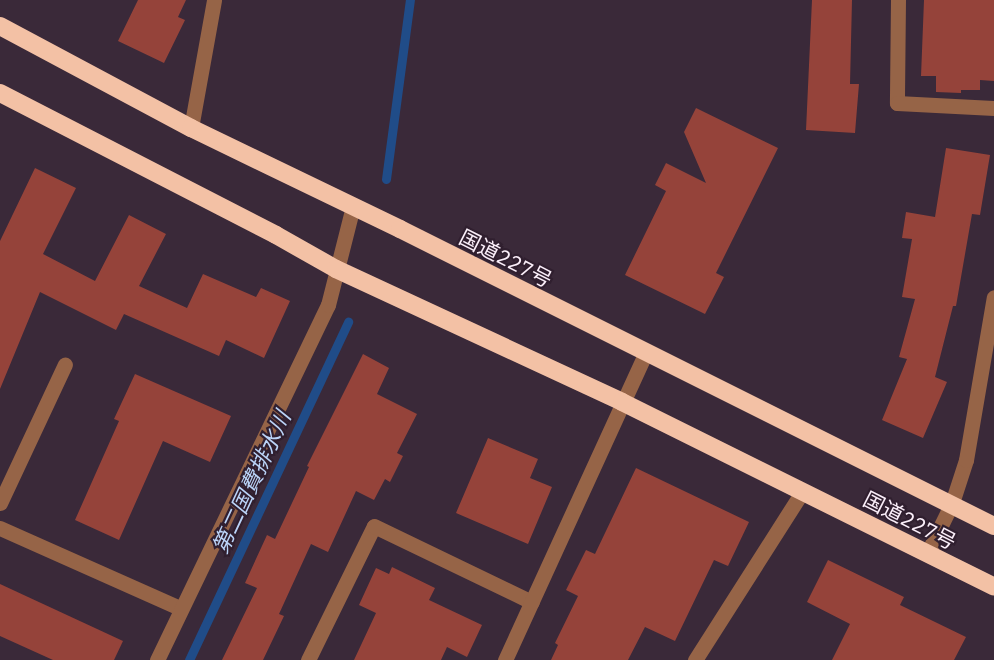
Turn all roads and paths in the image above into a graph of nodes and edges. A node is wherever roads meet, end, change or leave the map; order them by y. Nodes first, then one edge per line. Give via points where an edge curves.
1 (214, 0) edge
2 (897, 0) edge
3 (0, 26) edge
4 (0, 93) edge
5 (994, 108) edge
6 (191, 128) junction
7 (353, 206) junction
8 (336, 269) junction
9 (994, 297) edge
10 (646, 352) junction
11 (65, 364) dead end
12 (622, 402) junction
13 (802, 492) junction
14 (0, 503) edge
15 (952, 503) junction
16 (994, 526) edge
17 (0, 528) edge
18 (927, 554) junction
19 (994, 587) edge
20 (532, 602) junction
21 (180, 608) junction
22 (157, 660) edge
23 (308, 660) edge
24 (505, 660) edge
25 (695, 660) edge

1 - 6 street
2 - 5 street via 897,103
3 - 6 highway, 国道227号
4 - 8 highway, 国道227号
6 - 7 highway, 国道227号
7 - 8 street
7 - 10 highway, 国道227号
8 - 12 highway, 国道227号
8 - 21 street via 328,305
9 - 15 street via 966,460
10 - 12 street
10 - 15 highway, 国道227号
11 - 14 street
12 - 13 highway, 国道227号
12 - 20 street
13 - 18 highway, 国道227号
13 - 25 street
15 - 16 highway, 国道227号
15 - 18 street
17 - 21 street
18 - 19 highway, 国道227号
20 - 23 street via 374,526
20 - 24 street
21 - 22 street

